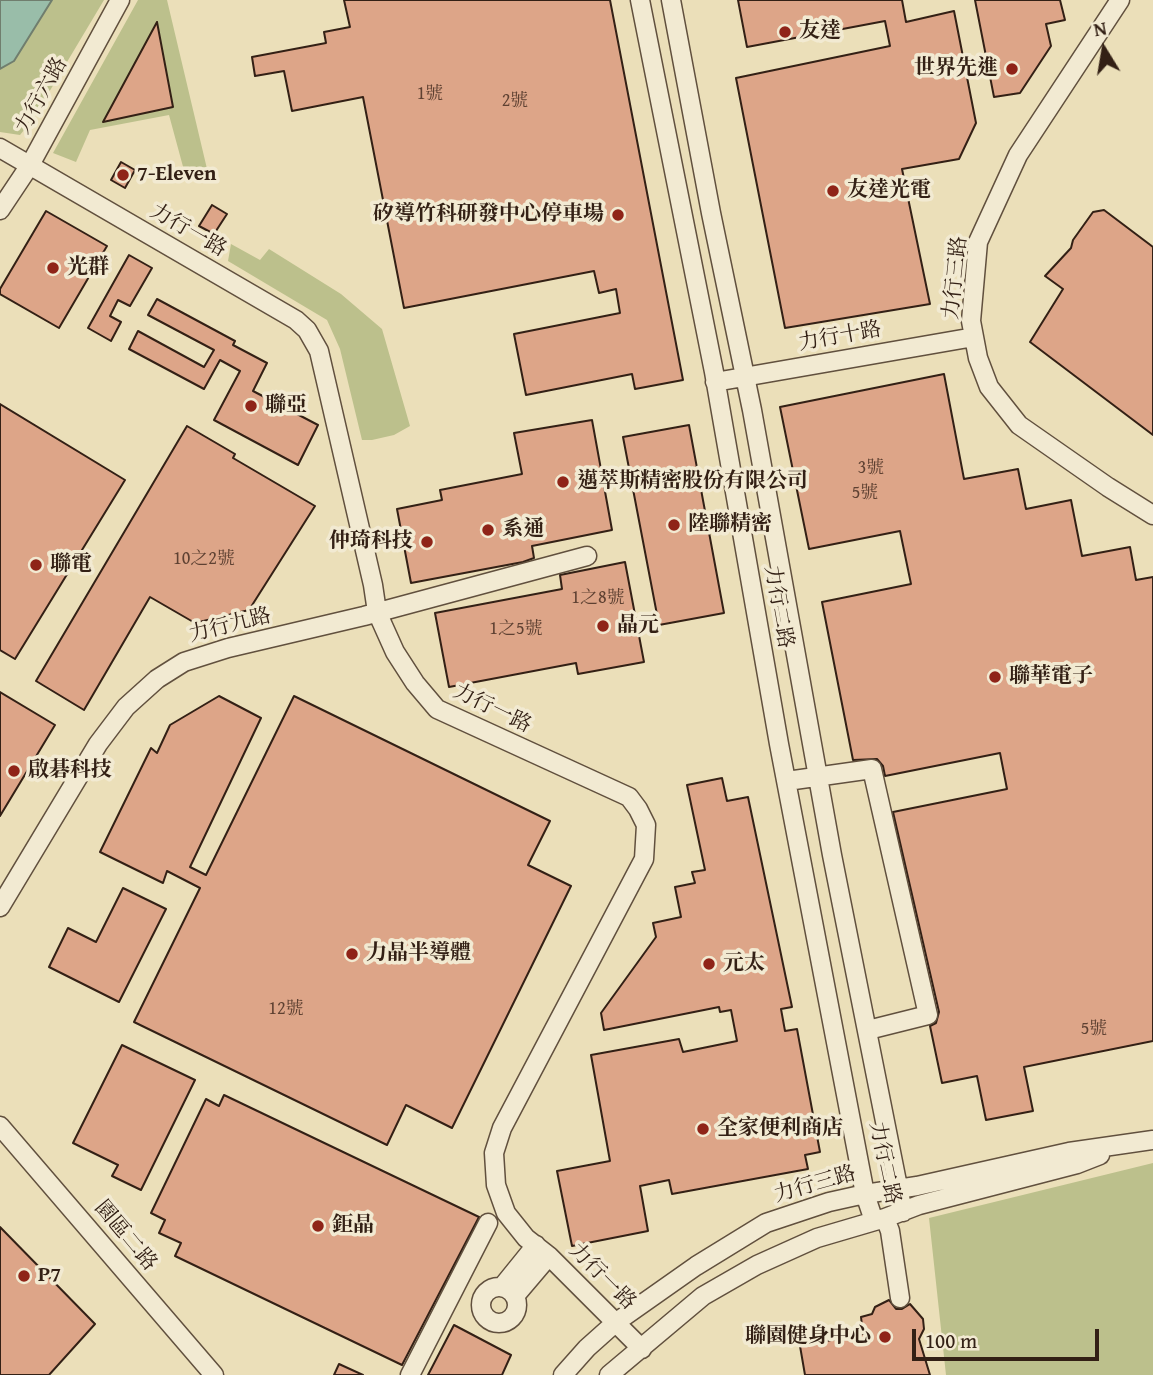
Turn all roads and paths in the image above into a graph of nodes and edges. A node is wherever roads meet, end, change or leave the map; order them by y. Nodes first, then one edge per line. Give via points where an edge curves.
1 (120, 0) edge
2 (640, 0) edge
3 (671, 0) edge
4 (1120, 0) edge
5 (681, 56) junction
6 (653, 62) junction
7 (0, 148) edge
8 (30, 165) junction
9 (0, 210) edge
10 (974, 337) junction
11 (745, 377) junction
12 (715, 382) junction
13 (1153, 515) edge
14 (587, 556) dead end
15 (377, 612) junction
16 (818, 776) junction
17 (787, 781) junction
18 (0, 907) edge
19 (868, 1030) junction
20 (0, 1126) edge
21 (1153, 1140) edge
22 (1126, 1145) junction
23 (898, 1188) junction
24 (866, 1194) junction
25 (887, 1217) junction
26 (488, 1223) dead end
27 (542, 1251) junction
28 (458, 1283) junction
29 (509, 1291) junction
30 (900, 1298) dead end
31 (482, 1299) junction
32 (615, 1323) junction
33 (642, 1349) junction
34 (214, 1375) edge
35 (410, 1375) edge
36 (563, 1375) edge
37 (609, 1375) edge

1 - 8 street, 力行六路
2 - 6 street, 力行二路
3 - 5 street, 力行二路
4 - 10 street, 力行三路 via 1018,155 978,242 971,321
5 - 6 street
5 - 11 street, 力行二路
6 - 12 street, 力行二路
7 - 8 street, 力行一路
8 - 9 street, 力行六路
8 - 15 street, 力行一路 via 296,320 307,331 319,351
10 - 11 street, 力行十路
10 - 13 street, 力行三路 via 989,387 1019,425
11 - 12 street, 力行十路
11 - 16 street, 力行二路
12 - 17 street, 力行二路
14 - 15 street, 力行九路
15 - 18 street, 力行九路 via 217,651 184,662 157,680 126,707 99,744
15 - 27 street, 力行一路 via 395,653 437,709 629,797 646,825 644,859 502,1128 495,1153 496,1185 506,1213
16 - 17 street
16 - 19 street, 力行二路
16 - 19 street via 872,769 929,1015
17 - 24 street, 力行二路
19 - 23 street, 力行二路
20 - 34 street, 園區二路
21 - 22 street, 力行三路
22 - 23 street, 力行三路 via 1069,1152
22 - 25 street, 力行三路 via 1077,1164
23 - 24 street, 力行三路
23 - 25 street, 力行二路
24 - 25 street, 力行二路
24 - 32 street, 力行三路 via 766,1223
25 - 30 street
25 - 33 street, 力行三路 via 817,1238 757,1265 703,1296
26 - 28 street
27 - 29 street
27 - 32 street, 力行一路
28 - 31 street
28 - 35 street
29 - 31 street via 489,1290
29 - 31 street via 516,1308 502,1322 484,1315
32 - 33 street, 力行一路
32 - 36 street, 力行三路
33 - 37 street, 力行三路

